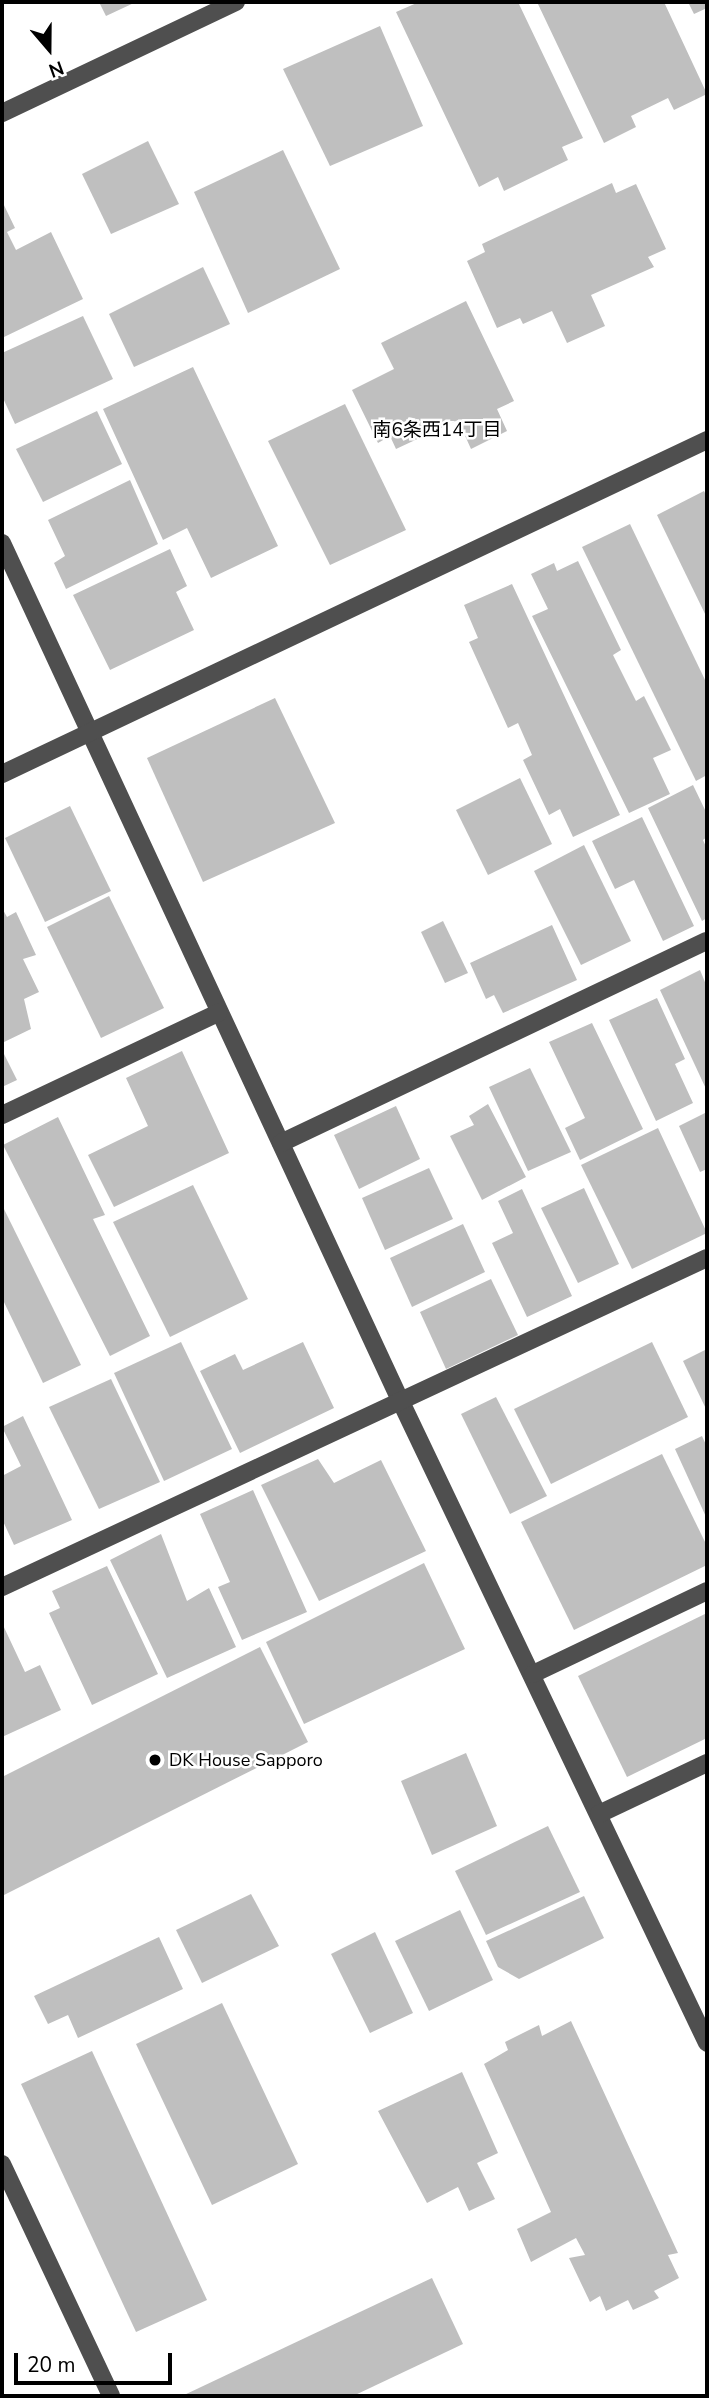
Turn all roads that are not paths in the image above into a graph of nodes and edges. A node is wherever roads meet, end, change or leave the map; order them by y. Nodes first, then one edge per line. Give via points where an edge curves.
1 (236, 2) edge
2 (2, 113) edge
3 (707, 440) edge
4 (2, 544) edge
5 (89, 733) junction
6 (2, 774) edge
7 (707, 941) edge
8 (218, 1013) junction
9 (2, 1115) edge
10 (281, 1143) junction
11 (707, 1258) edge
12 (401, 1402) junction
13 (2, 1587) edge
14 (707, 1591) edge
15 (533, 1674) junction
16 (707, 1763) edge
17 (599, 1814) junction
18 (707, 2043) edge
19 (2, 2164) edge
20 (111, 2396) edge

1 - 2 street
3 - 5 street
4 - 5 street
5 - 6 street
5 - 8 street
7 - 10 street
8 - 9 street
8 - 10 street
10 - 12 street
11 - 12 street
12 - 13 street
12 - 15 street
14 - 15 street
15 - 17 street
16 - 17 street
17 - 18 street
19 - 20 street

